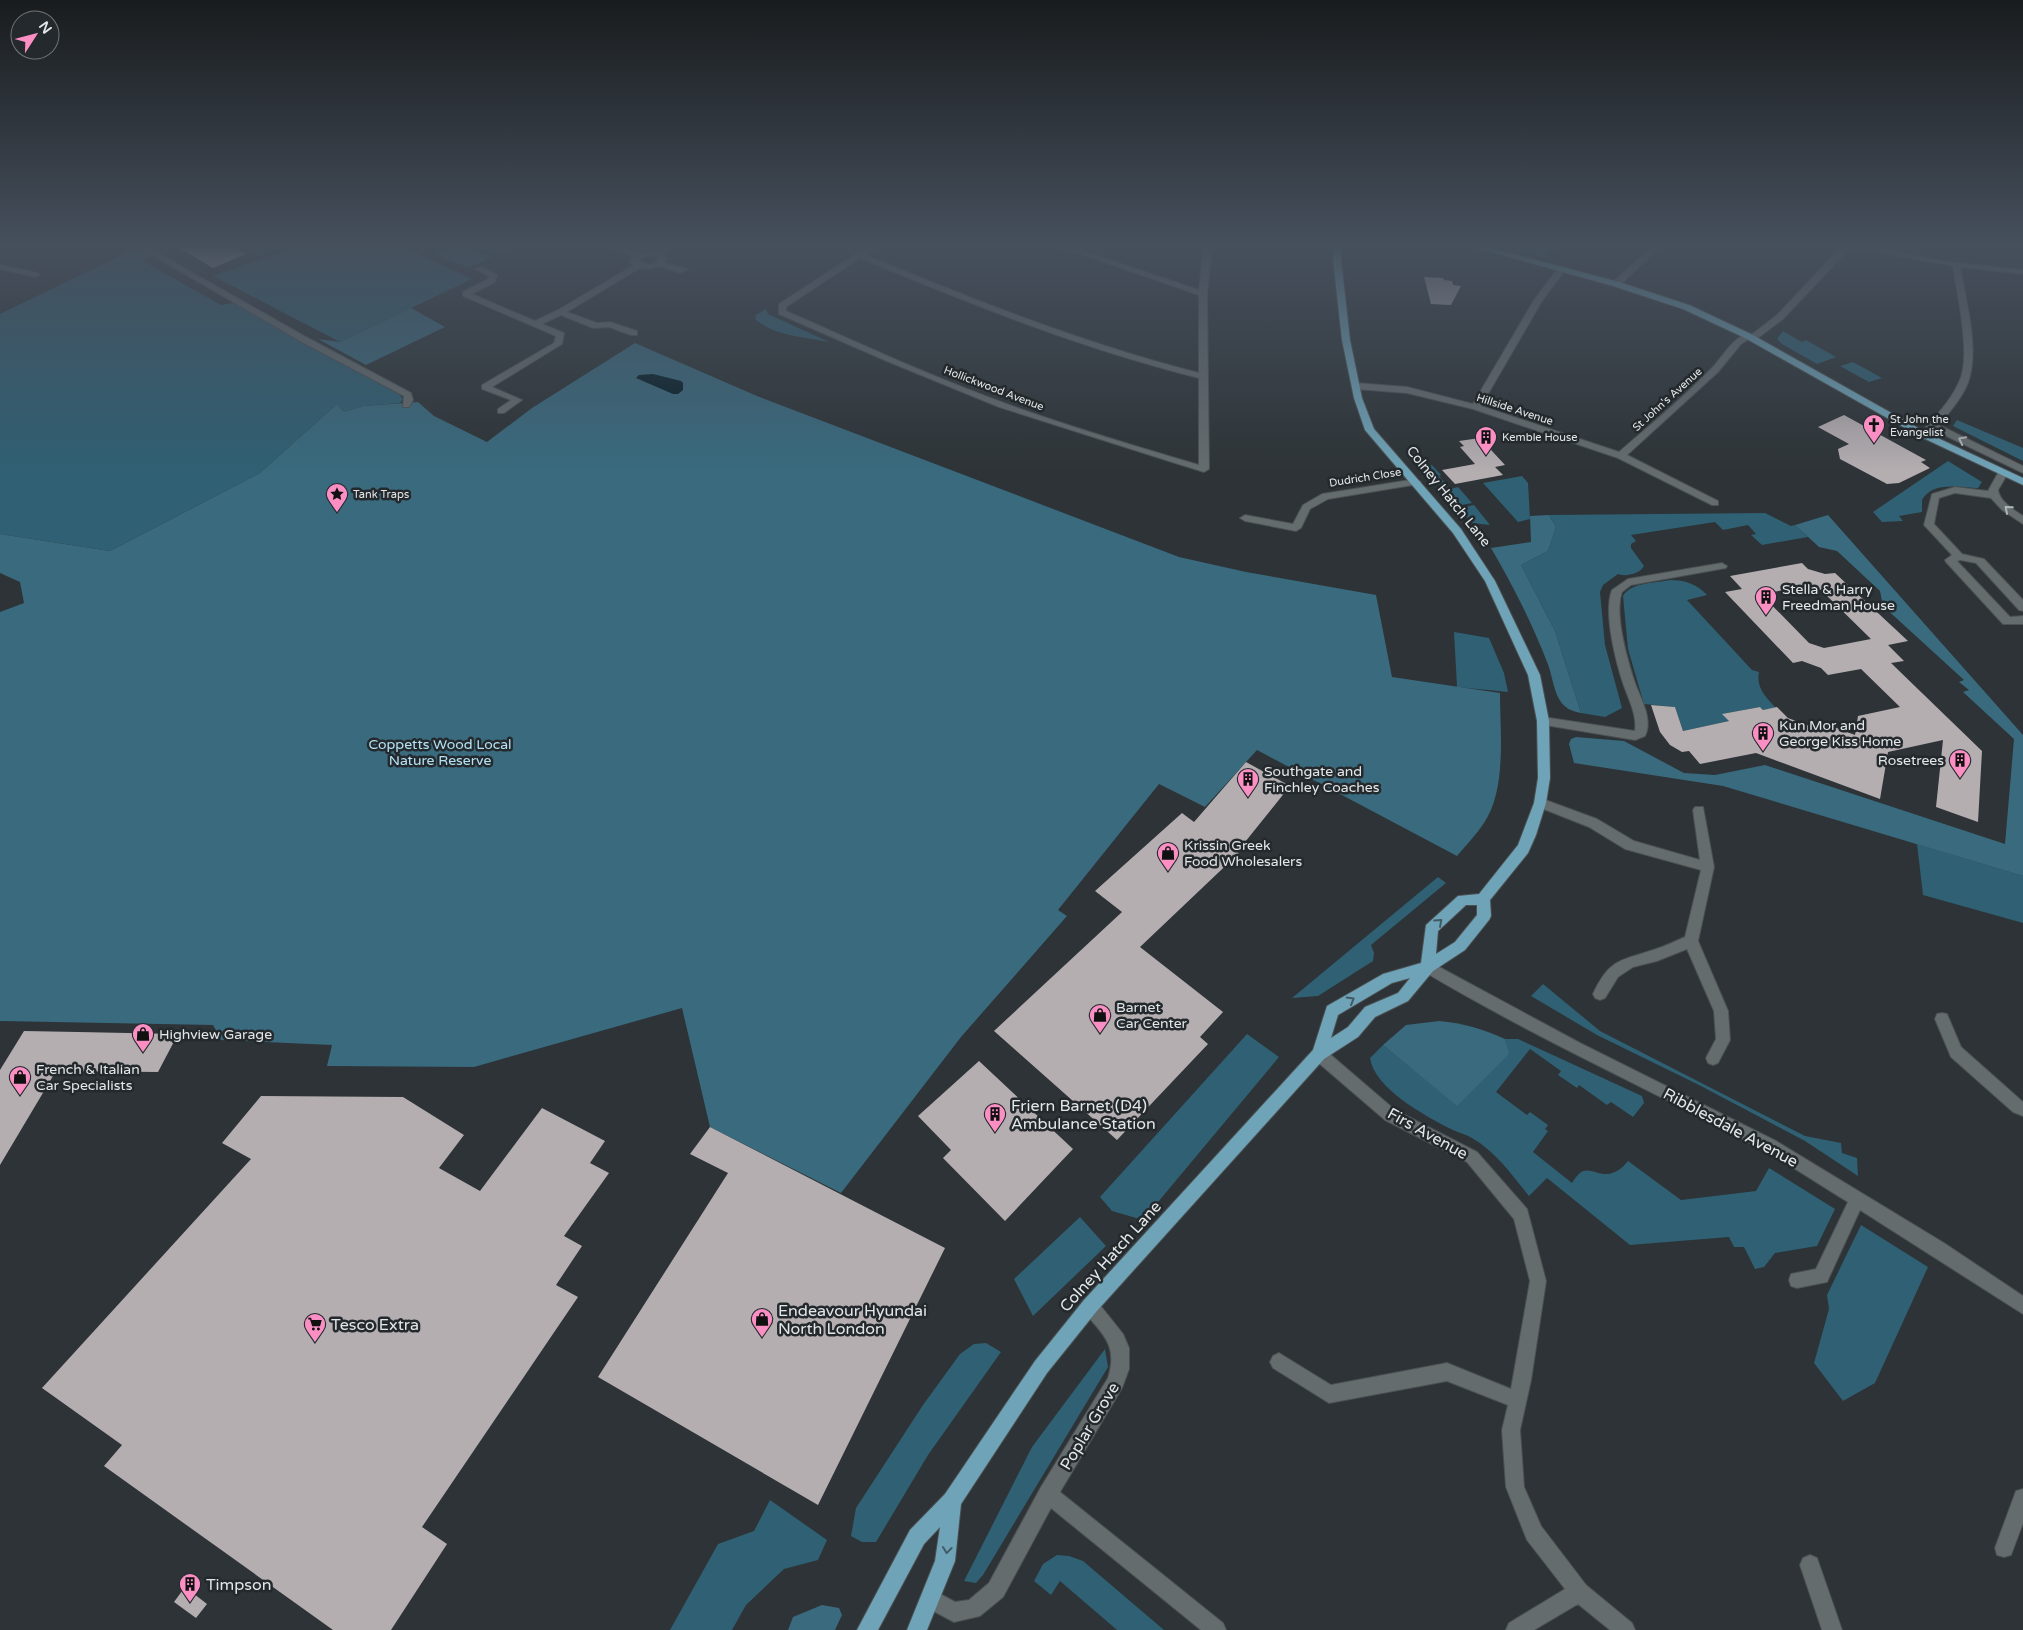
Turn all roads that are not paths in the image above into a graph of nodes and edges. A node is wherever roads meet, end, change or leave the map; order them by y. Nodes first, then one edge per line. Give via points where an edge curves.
1 (270, 320) edge
2 (530, 320) edge
3 (543, 320) edge
4 (581, 320) edge
5 (800, 320) edge
6 (1022, 320) edge
7 (1203, 320) edge
8 (1344, 320) edge
9 (1526, 320) edge
10 (1714, 320) edge
11 (1775, 320) edge
12 (1965, 320) edge
13 (537, 323) junction
14 (634, 333) dead end
15 (1750, 337) junction
16 (1204, 377) junction
17 (1356, 386) junction
18 (406, 405) dead end
19 (1476, 407) junction
20 (501, 412) dead end
21 (1934, 426) junction
22 (1924, 435) junction
23 (1621, 456) junction
24 (2023, 470) edge
25 (2003, 473) junction
26 (1416, 482) junction
27 (2023, 482) edge
28 (1994, 495) junction
29 (1715, 503) dead end
30 (1246, 518) dead end
31 (2023, 521) edge
32 (1959, 556) junction
33 (1722, 566) dead end
34 (2023, 607) edge
35 (2023, 620) edge
36 (1543, 721) junction
37 (1540, 803) junction
38 (1699, 810) dead end
39 (1708, 867) junction
40 (1483, 900) junction
41 (1691, 941) junction
42 (1428, 967) junction
43 (1600, 994) dead end
44 (1942, 1019) dead end
45 (1319, 1054) junction
46 (1713, 1058) dead end
47 (2023, 1109) edge
48 (1857, 1200) junction
49 (1797, 1280) dead end
50 (1090, 1306) junction
51 (2023, 1306) edge
52 (1280, 1362) dead end
53 (1518, 1400) junction
54 (1048, 1494) junction
55 (2023, 1498) edge
56 (952, 1501) junction
57 (2004, 1548) dead end
58 (1810, 1565) dead end
59 (1579, 1592) junction
60 (931, 1599) junction
61 (869, 1626) edge
62 (917, 1630) edge
63 (1216, 1630) edge
64 (1516, 1630) edge
65 (1625, 1630) edge
66 (1832, 1630) edge

1 - 18 street via 408,395
2 - 13 street
3 - 13 street
4 - 14 street via 596,326 610,324
5 - 16 street, Hollickwood Avenue via 1002,404 1204,469
6 - 16 street via 1165,368
7 - 16 street
8 - 17 main road, Colney Hatch Lane
9 - 19 street
10 - 15 main road
11 - 15 street, St John's Avenue
12 - 21 street via 1966,377
13 - 20 street via 561,335 560,340 485,388 518,400
15 - 22 main road
15 - 23 street, St John's Avenue via 1738,342 1715,370
17 - 19 street, Hillside Avenue via 1408,390
17 - 26 main road, Colney Hatch Lane via 1370,430
19 - 23 street, Hillside Avenue
21 - 22 street
24 -> 21 street
22 - 25 main road
23 - 29 street, Hillside Avenue
25 - 27 main road
25 - 28 street via 1993,490
26 - 30 street, Dudrich Close via 1325,496 1306,507 1296,528
26 - 36 main road, Colney Hatch Lane via 1456,531 1490,581 1532,672
31 -> 28 street
28 - 32 street via 1955,490 1935,496 1929,525
32 - 34 street via 1980,561
32 - 35 street via 1950,560 2007,621
33 - 36 street via 1628,582 1615,594 1628,679 1643,722 1641,733 1635,736
36 - 37 main road, Colney Hatch Lane via 1544,778
37 - 39 street via 1593,823 1630,845
37 - 40 main road, Colney Hatch Lane via 1523,849
38 - 39 street
39 - 41 street
40 - 42 main road, Colney Hatch Lane via 1484,916 1460,946
42 -> 40 main road via 1431,929 1463,900
41 - 43 street via 1629,962 1614,973
41 - 46 street via 1721,1011 1723,1040
42 - 45 main road, Colney Hatch Lane via 1403,997 1370,1012 1353,1032
45 -> 42 main road, Colney Hatch Lane via 1332,1011 1388,978
42 - 48 street, Ribblesdale Avenue via 1566,1043 1763,1142
44 - 47 street via 1956,1052
45 - 50 main road, Colney Hatch Lane
45 - 53 street, Firs Avenue via 1390,1115 1472,1157 1521,1215 1538,1281
48 - 49 street via 1821,1276
48 - 51 street, Ribblesdale Avenue
50 - 54 street, Poplar Grove via 1118,1340 1122,1367
50 - 56 main road, Colney Hatch Lane via 1041,1367
52 - 53 street via 1329,1394 1447,1372
53 - 59 street, Firs Avenue via 1511,1430 1515,1487 1534,1533
54 - 60 street, Poplar Grove via 996,1590 973,1609 954,1612
54 - 63 street
55 - 57 street
56 -> 60 main road, Colney Hatch Lane via 946,1561
56 - 61 main road, Colney Hatch Lane via 917,1537
58 - 66 street
59 - 64 street
59 - 65 street, Firs Avenue
60 - 62 main road, Colney Hatch Lane

